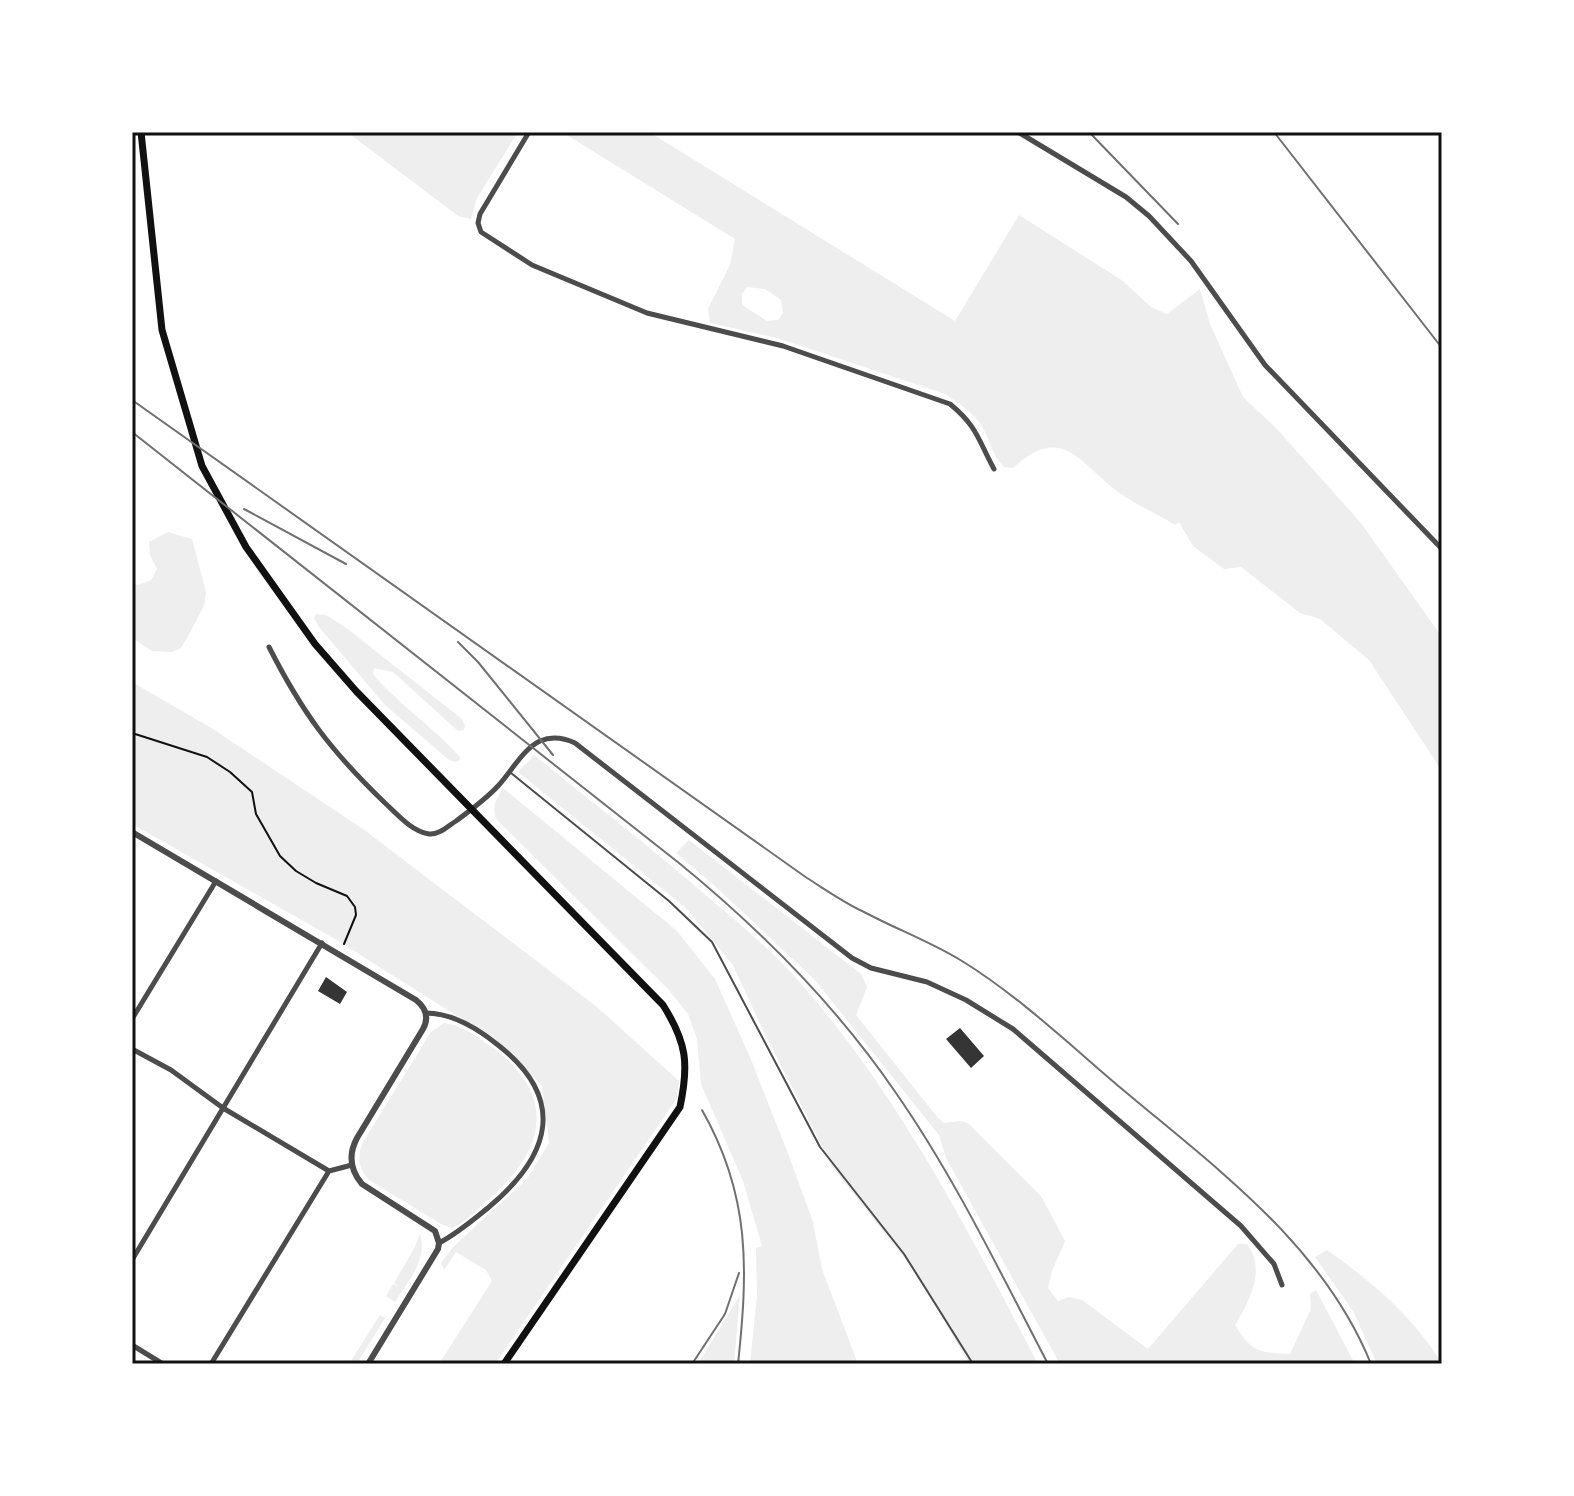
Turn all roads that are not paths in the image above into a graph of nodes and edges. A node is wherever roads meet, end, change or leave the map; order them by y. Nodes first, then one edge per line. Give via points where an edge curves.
1 (141, 132) edge
2 (529, 132) edge
3 (1018, 132) edge
4 (994, 469) dead end
5 (1442, 549) edge
6 (269, 647) dead end
7 (510, 772) junction
8 (472, 809) junction
9 (132, 832) edge
10 (217, 880) junction
11 (322, 943) junction
12 (426, 1013) junction
13 (132, 1019) edge
14 (132, 1049) edge
15 (223, 1108) junction
16 (352, 1165) junction
17 (329, 1171) junction
18 (439, 1243) junction
19 (132, 1260) edge
20 (1282, 1285) dead end
21 (132, 1345) edge
22 (163, 1364) edge
23 (211, 1364) edge
24 (368, 1364) edge
25 (504, 1364) edge
26 (973, 1364) edge

1 - 8 main road via 162,330 202,466 246,547 315,644
2 - 4 street via 480,214 481,232 532,265 647,313 783,346 950,404 978,432
3 - 5 street via 1149,216 1191,261 1265,365
6 - 8 street via 321,735 408,824 430,834 440,832
7 - 8 street
7 - 20 street via 541,740 575,743 852,958 938,987 1013,1029 1241,1226 1274,1264
7 - 26 lane via 712,942 820,1147 904,1254
8 - 25 main road via 663,1005 685,1051 680,1107
9 - 10 street
10 - 11 street
10 - 13 street
11 - 12 street via 416,1000
11 - 15 street
12 - 16 street via 423,1029 354,1144
12 - 18 street via 442,1013 488,1037 520,1065 539,1092 544,1115 542,1137 527,1167 498,1199
14 - 15 street
15 - 17 street
15 - 19 street
16 - 17 street
16 - 18 street via 362,1184 431,1227
17 - 23 street
18 - 24 street
21 - 22 street

